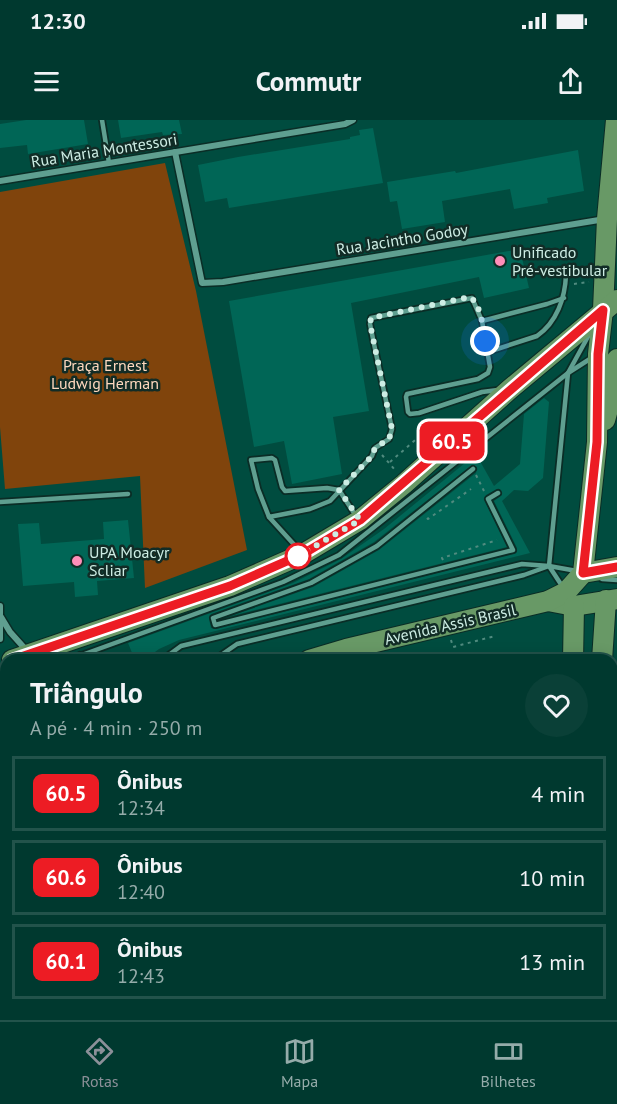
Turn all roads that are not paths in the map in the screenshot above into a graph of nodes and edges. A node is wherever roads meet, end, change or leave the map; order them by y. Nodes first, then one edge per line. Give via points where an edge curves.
1 (102, 120) edge
2 (353, 120) edge
3 (616, 120) edge
4 (175, 152) junction
5 (110, 163) junction
6 (0, 182) edge
7 (611, 222) edge
8 (566, 275) dead end
9 (564, 298) junction
10 (610, 305) edge
11 (482, 321) junction
12 (617, 340) edge
13 (488, 352) junction
14 (608, 356) edge
15 (568, 373) junction
16 (510, 389) junction
17 (473, 469) road end
18 (339, 490) junction
19 (498, 493) dead end
20 (128, 494) dead end
21 (0, 502) edge
22 (269, 517) junction
23 (360, 520) junction
24 (303, 554) junction
25 (549, 566) junction
26 (617, 567) edge
27 (583, 573) junction
28 (617, 579) edge
29 (570, 599) junction
30 (612, 600) edge
31 (0, 606) edge
32 (1, 617) edge
33 (0, 639) edge
34 (346, 649) junction
35 (20, 654) edge
36 (30, 654) edge
37 (83, 654) edge
38 (170, 654) edge
39 (223, 654) edge
40 (315, 654) edge
41 (329, 654) edge
42 (573, 654) edge
43 (602, 654) edge

1 - 5 lane
2 - 4 street, Rua Maria Montessori
3 - 7 main road
4 - 5 street, Rua Maria Montessori
4 - 7 street, Rua Jacintho Godoy via 202,284
5 - 6 street, Rua Maria Montessori
7 - 10 main road
8 - 9 lane
9 - 11 lane
9 - 13 lane via 543,332
10 - 14 main road
10 - 15 lane
10 - 16 main road
11 - 13 lane
11 - 18 lane via 470,297 373,316 370,324 392,435 375,448
12 - 14 main road
13 - 16 lane via 490,367 485,376 407,394 409,413 482,392
14 - 15 lane
14 - 27 main road
15 - 25 lane
15 - 37 lane via 339,555 283,582
16 - 23 main road
17 - 19 lane via 377,546 311,583 213,618 215,625 513,550 488,499
18 - 22 lane via 330,501 320,505
18 - 22 lane via 285,491 274,459 251,460
18 - 23 lane
20 - 21 lane
22 - 24 lane
23 - 24 main road
24 - 36 main road via 230,586
25 - 27 lane
25 - 29 lane
25 - 38 lane via 522,564 181,646
25 - 39 lane via 237,644
26 - 27 main road
27 - 28 lane
27 - 29 main road
29 - 30 main road
29 - 34 main road, Avenida Assis Brasil
29 - 42 main road
30 - 43 main road
31 - 32 street
32 - 33 street
32 - 35 street
34 - 40 lane
34 - 41 main road, Avenida Assis Brasil

